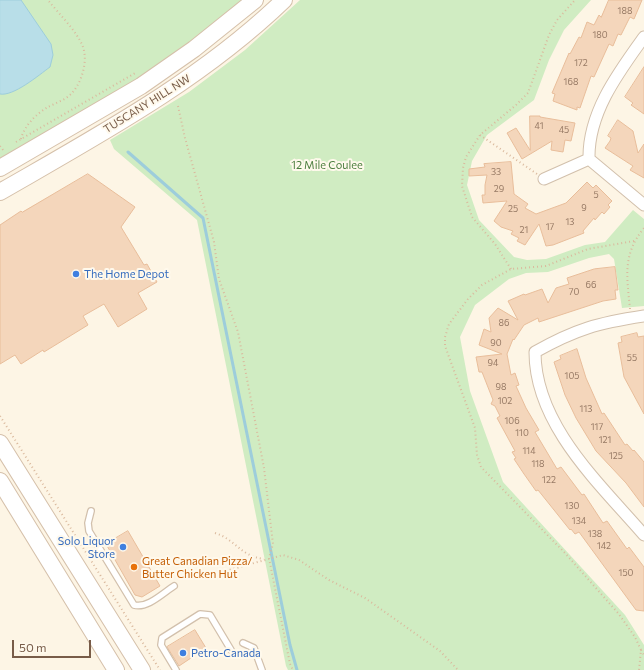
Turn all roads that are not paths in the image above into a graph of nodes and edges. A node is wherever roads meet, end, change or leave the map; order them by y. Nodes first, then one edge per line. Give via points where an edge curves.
1 (255, 0) edge
2 (284, 0) edge
3 (644, 37) edge
4 (589, 159) junction
5 (0, 168) edge
6 (544, 179) road end
7 (0, 192) edge
8 (644, 205) edge
9 (644, 316) edge
10 (0, 443) edge
11 (0, 481) edge
12 (91, 511) dead end
13 (644, 535) edge
14 (174, 586) dead end
15 (243, 643) dead end
16 (231, 650) dead end
17 (116, 670) edge
18 (142, 670) edge
19 (176, 670) edge
20 (262, 670) edge

1 - 5 street, TUSCANY HILL NW via 194,49 141,86
2 - 7 street, TUSCANY HILL NW via 242,37 186,80
3 - 4 street via 611,84 592,128
4 - 6 street
4 - 8 street
9 - 13 street via 599,324 562,337 535,352 535,368 550,413 564,440
10 - 18 street
11 - 17 street
12 - 14 lane via 89,531 134,605 145,605
15 - 20 lane via 254,648
16 - 19 lane via 210,616 200,614 162,638 161,645

